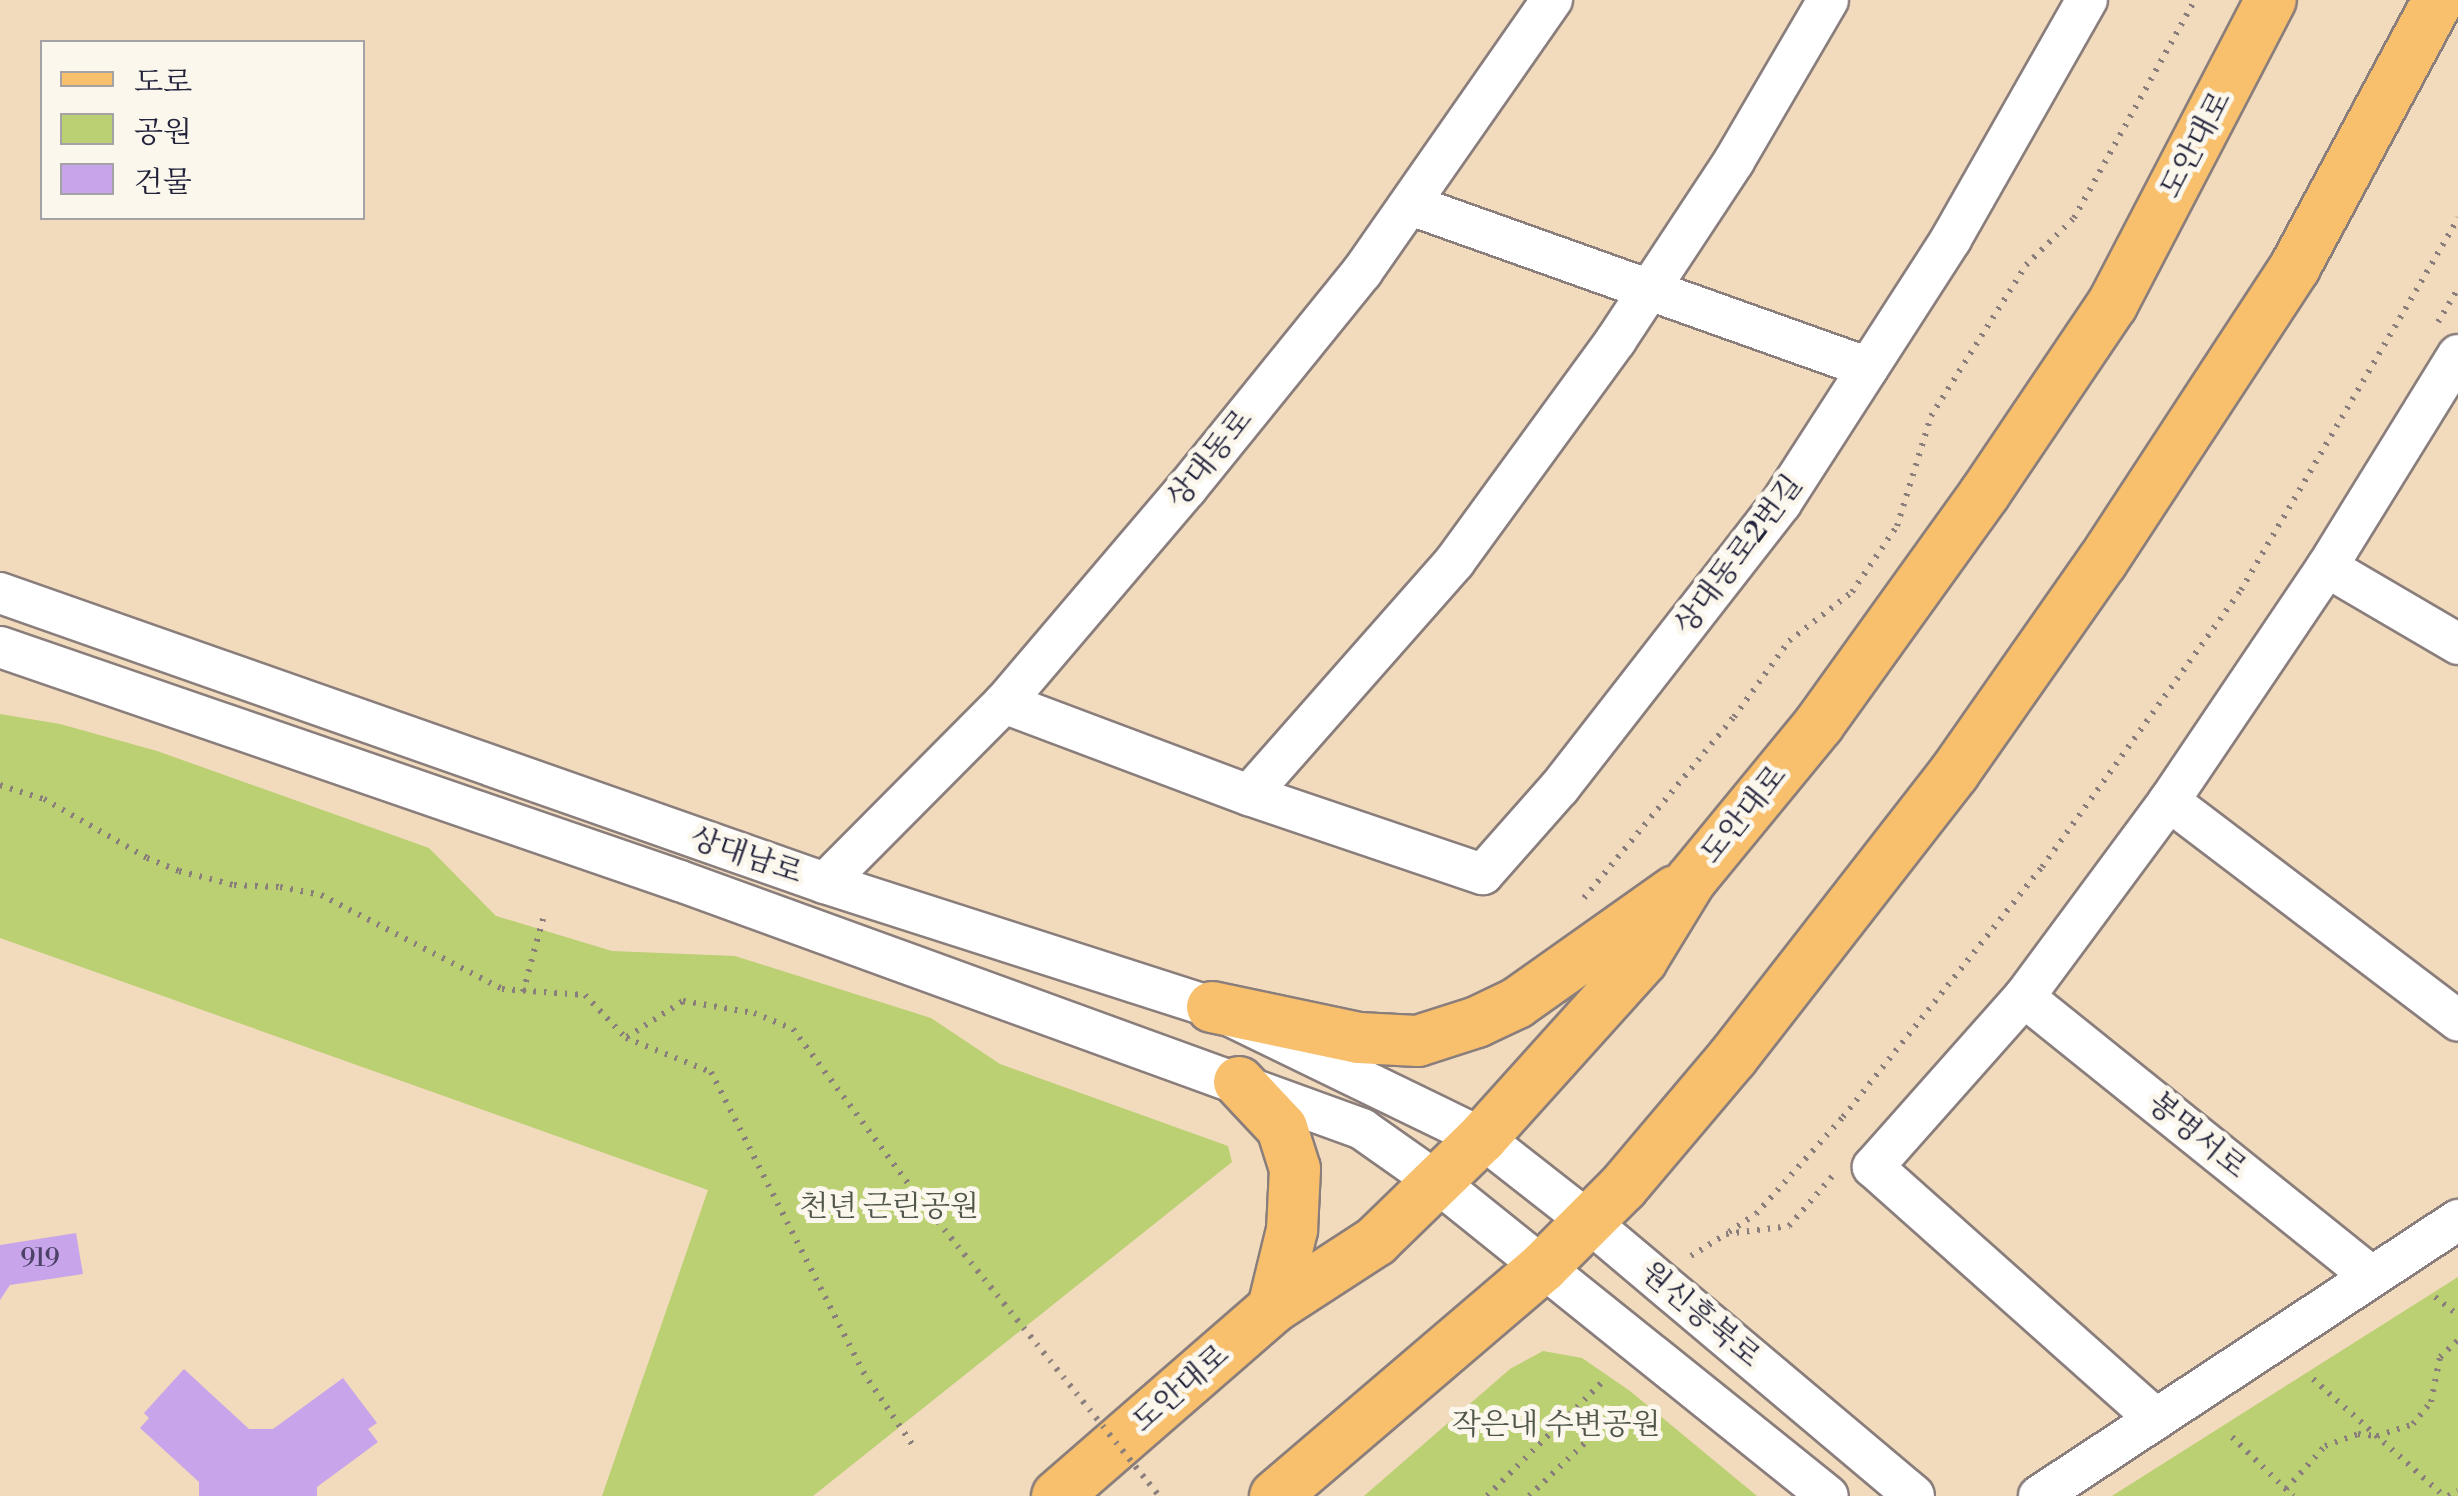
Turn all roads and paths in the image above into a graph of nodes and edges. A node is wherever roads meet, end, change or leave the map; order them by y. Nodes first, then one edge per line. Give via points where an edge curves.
1 (1552, 0) edge
2 (1828, 0) edge
3 (2087, 0) edge
4 (2194, 0) edge
5 (2270, 0) edge
6 (2438, 0) edge
7 (1410, 205) junction
8 (2458, 218) edge
9 (2458, 288) edge
10 (1650, 292) junction
11 (2447, 367) edge
12 (1868, 368) junction
13 (2327, 567) junction
14 (0, 594) edge
15 (2458, 644) edge
16 (0, 647) edge
17 (1004, 703) junction
18 (0, 785) edge
19 (1249, 795) junction
20 (2169, 801) junction
21 (1691, 880) junction
22 (825, 884) junction
23 (1582, 900) dead end
24 (544, 920) dead end
25 (522, 992) junction
26 (2024, 997) junction
27 (1212, 1007) junction
28 (2458, 1020) edge
29 (626, 1038) junction
30 (1238, 1082) junction
31 (1482, 1138) junction
32 (1860, 1164) junction
33 (1437, 1182) junction
34 (2458, 1220) edge
35 (1588, 1221) junction
36 (1726, 1234) junction
37 (1690, 1257) dead end
38 (1543, 1267) junction
39 (2369, 1274) junction
40 (2435, 1296) dead end
41 (1273, 1308) junction
42 (2458, 1315) edge
43 (2458, 1340) edge
44 (2312, 1379) dead end
45 (1602, 1382) dead end
46 (1625, 1405) dead end
47 (2156, 1419) junction
48 (2376, 1436) junction
49 (2232, 1437) dead end
50 (914, 1447) dead end
51 (2286, 1489) junction
52 (2458, 1490) edge
53 (1057, 1496) edge
54 (1160, 1496) edge
55 (1275, 1496) edge
56 (1487, 1496) edge
57 (1530, 1496) edge
58 (1828, 1496) edge
59 (1914, 1496) edge
60 (2039, 1496) edge
61 (2293, 1496) edge
62 (2446, 1496) edge

1 - 7 street, 상대동로
2 - 10 street
3 - 12 street, 상대동로2번길 via 1952,239
4 - 23 path via 2074,218 2026,265 1931,416 1897,526 1852,592 1789,641
5 - 21 main road, 도안대로 via 2112,305 1820,724
6 - 35 main road via 2294,268 2091,578 1954,773 1758,1025
7 - 10 street
7 - 17 street, 상대동로 via 1337,303
8 - 36 path via 2241,590 2076,821 1843,1117 1756,1214
9 - 11 path
10 - 12 street
10 - 19 street via 1454,561
11 - 13 street
12 - 19 street, 상대동로2번길 via 1781,503 1560,787 1483,874
13 - 15 street
13 - 20 street
14 - 22 street, 상대남로
16 - 30 street, 상대남로
17 - 19 street, 상대동로2번길
17 - 22 street, 상대동로
18 - 25 path via 44,798 179,871 321,895 458,970
20 - 26 street
20 - 28 street
21 - 27 main road via 1516,1003 1418,1041 1359,1038
21 - 31 main road, 도안대로 via 1642,960
22 - 27 street, 상대남로
24 - 25 path
25 - 29 path via 585,995
26 - 32 street
26 - 39 street, 봉명서로
27 - 31 street, 상대남로
29 - 50 path via 711,1072 863,1372
29 - 54 path, bridge via 683,1000 754,1013 793,1029 918,1197
30 - 33 street, 상대남로 via 1362,1129
30 - 41 main road via 1282,1128 1295,1169 1292,1230
31 - 33 main road, 도안대로
31 - 35 street, 원신흥북로
32 - 36 path via 1789,1226
32 - 47 street
33 - 38 street, 원신흥북로
33 - 41 main road, 도안대로 via 1376,1240
34 - 39 street
35 - 38 main road
35 - 59 street, 원신흥북로
36 - 37 path
38 - 55 main road
38 - 58 street, 원신흥북로
39 - 47 street
40 - 42 path
41 - 53 main road, 도안대로
43 - 48 path via 2440,1357 2430,1402 2413,1424
44 - 48 path
45 - 56 path
46 - 57 path
47 - 60 street
48 - 51 path via 2358,1434 2325,1446
48 - 62 path
49 - 51 path
51 - 61 path
52 - 62 path

